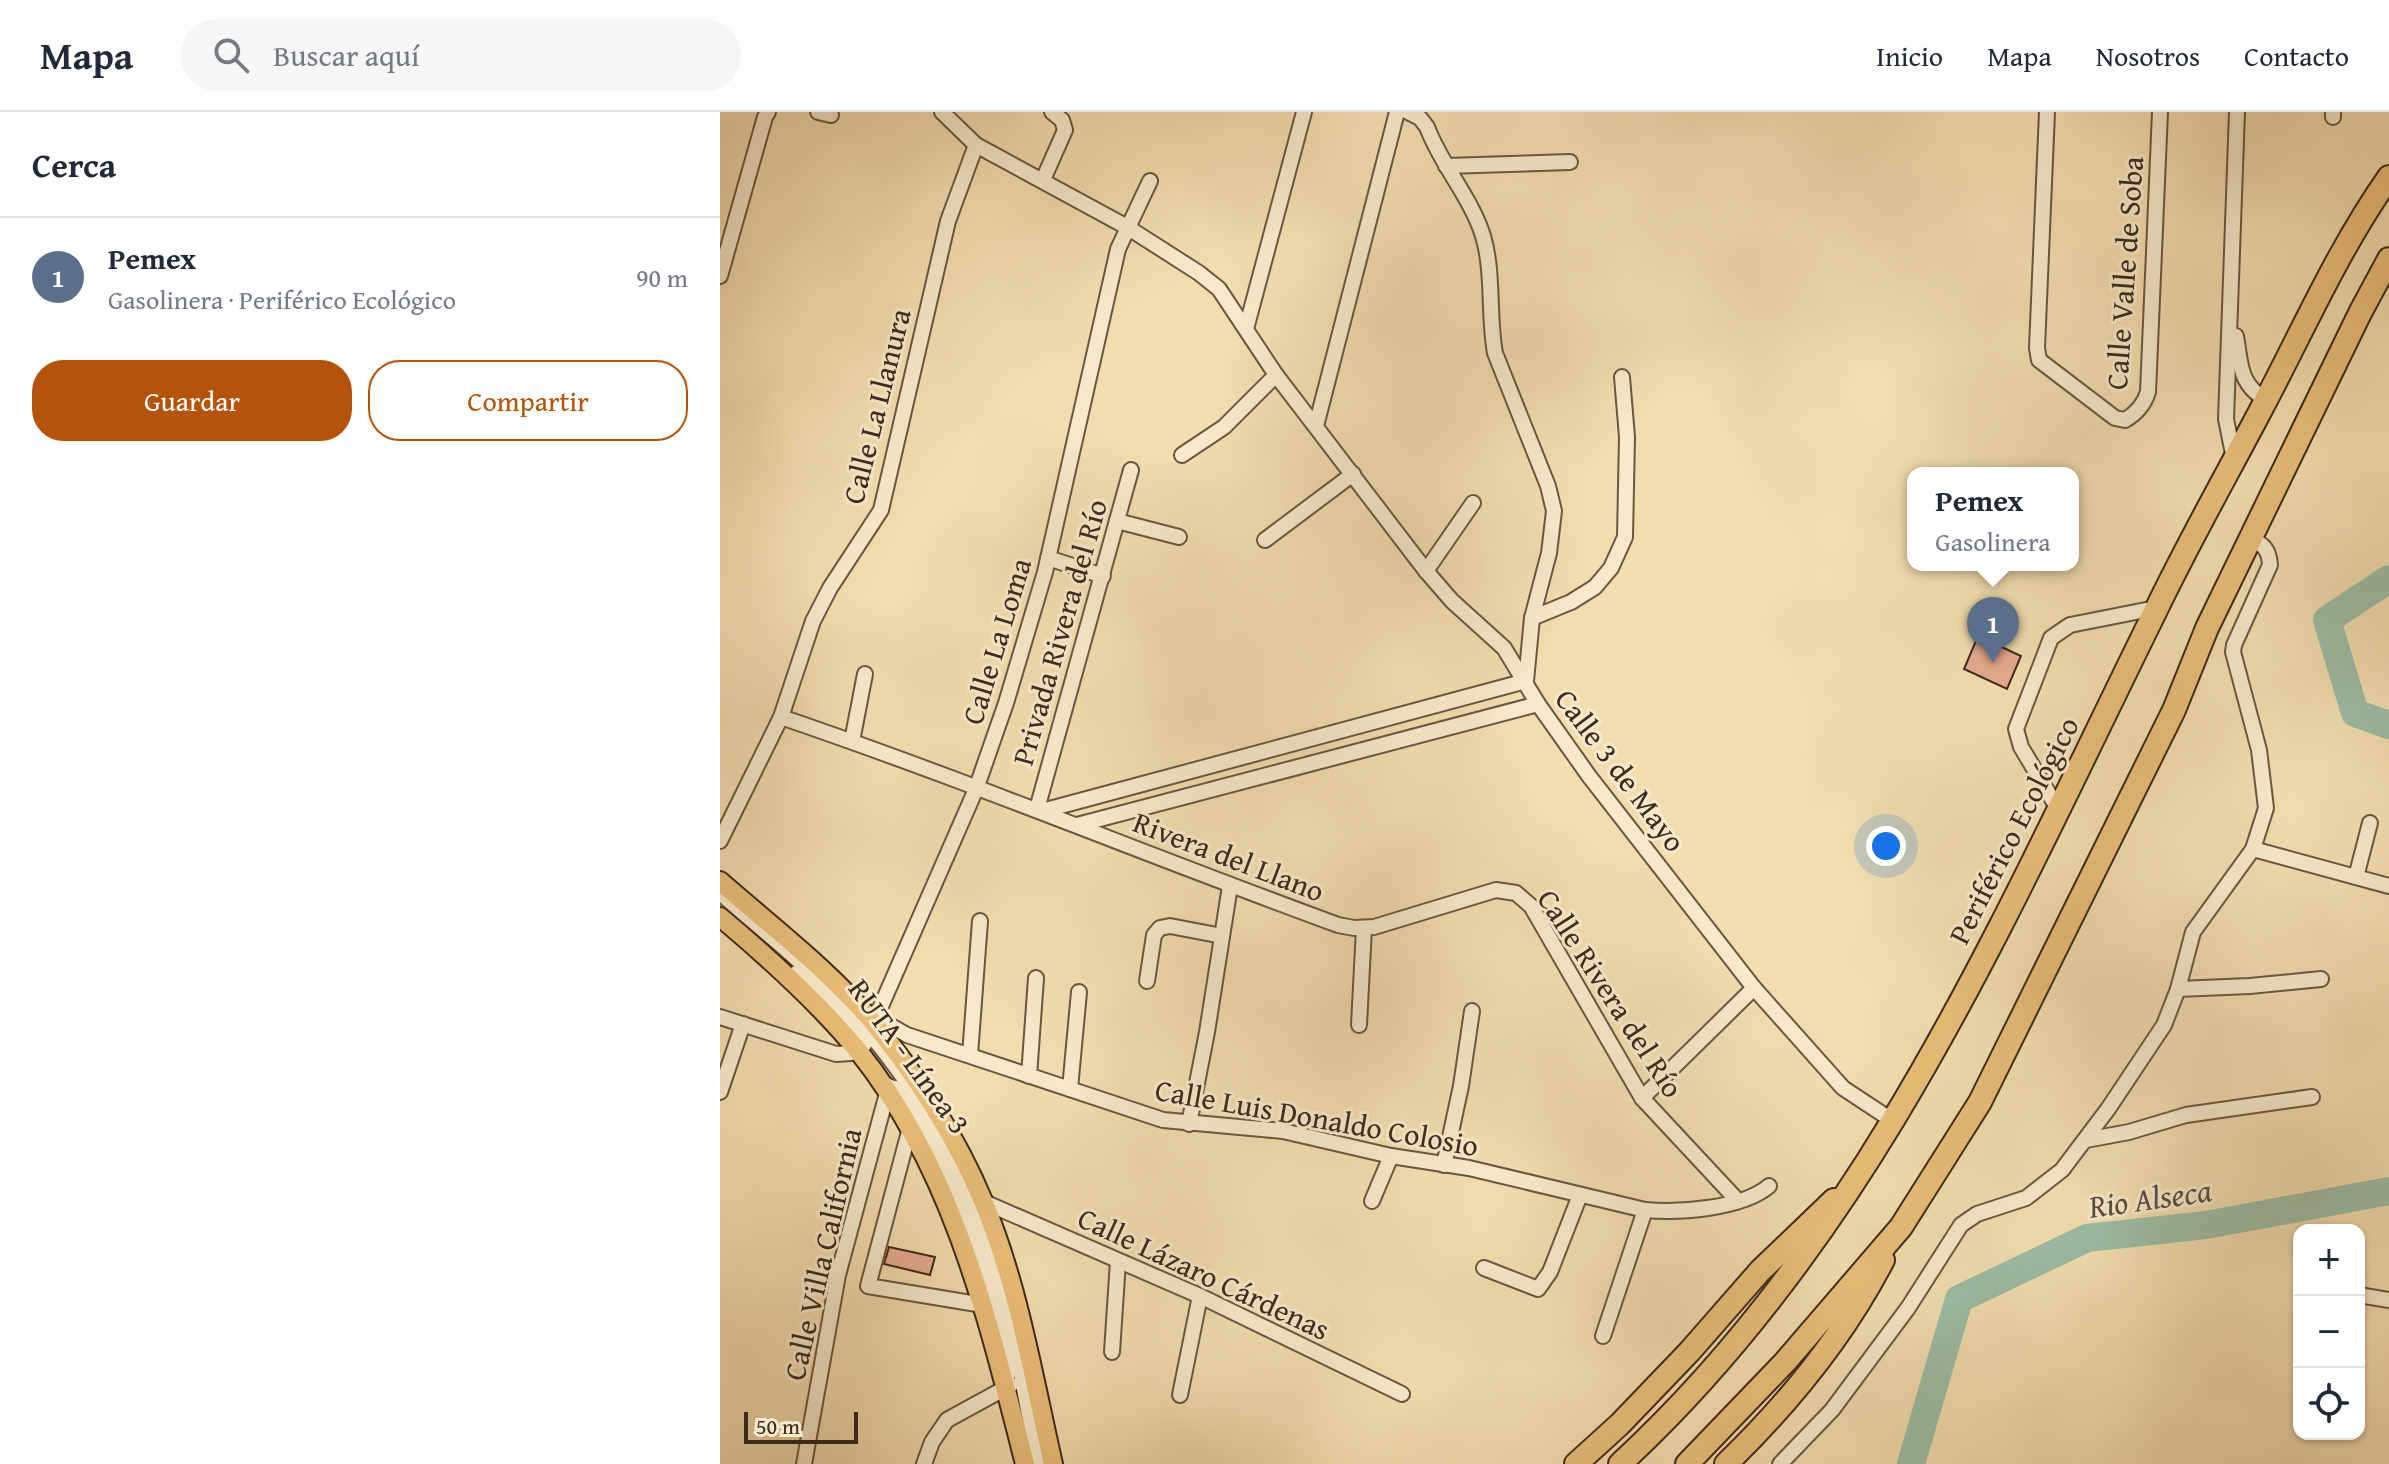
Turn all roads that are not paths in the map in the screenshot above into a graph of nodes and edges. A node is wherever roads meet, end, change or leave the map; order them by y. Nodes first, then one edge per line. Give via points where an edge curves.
1 (768, 112) edge
2 (942, 112) edge
3 (1052, 112) edge
4 (1304, 112) edge
5 (1397, 112) edge
6 (1408, 112) edge
7 (2047, 112) edge
8 (2160, 112) edge
9 (2237, 112) edge
10 (976, 145) junction
11 (1570, 162) dead end
12 (1446, 166) junction
13 (2389, 177) edge
14 (1043, 180) junction
15 (1150, 181) dead end
16 (1127, 227) junction
17 (2389, 259) edge
18 (720, 276) edge
19 (2230, 297) junction
20 (1246, 329) junction
21 (1276, 375) junction
22 (1622, 377) dead end
23 (2266, 400) junction
24 (1316, 426) junction
25 (1182, 455) dead end
26 (2234, 459) junction
27 (1131, 470) dead end
28 (1353, 474) junction
29 (1473, 503) dead end
30 (1117, 521) junction
31 (1179, 537) dead end
32 (2251, 538) junction
33 (1265, 540) dead end
34 (1048, 558) junction
35 (1426, 571) junction
36 (1103, 576) junction
37 (2156, 608) junction
38 (1532, 618) junction
39 (865, 674) dead end
40 (1526, 681) junction
41 (1538, 704) junction
42 (1400, 716) junction
43 (781, 717) junction
44 (1407, 739) junction
45 (852, 741) junction
46 (1235, 760) junction
47 (1241, 783) junction
48 (976, 789) junction
49 (2058, 809) junction
50 (1040, 810) junction
51 (2370, 823) dead end
52 (1076, 825) junction
53 (720, 841) edge
54 (2253, 849) junction
55 (2356, 877) junction
56 (720, 881) edge
57 (1230, 886) junction
58 (2389, 886) edge
59 (720, 893) edge
60 (720, 908) edge
61 (720, 917) edge
62 (980, 921) dead end
63 (1364, 928) junction
64 (1222, 936) junction
65 (1036, 978) dead end
66 (2321, 979) dead end
67 (1147, 981) dead end
68 (1754, 988) junction
69 (2178, 989) junction
70 (1079, 992) dead end
71 (1472, 1011) dead end
72 (720, 1017) edge
73 (743, 1024) junction
74 (1359, 1025) dead end
75 (868, 1034) junction
76 (907, 1035) junction
77 (970, 1055) junction
78 (893, 1075) junction
79 (1029, 1076) junction
80 (1070, 1089) junction
81 (720, 1092) edge
82 (2312, 1097) dead end
83 (1642, 1098) junction
84 (1893, 1121) junction
85 (1189, 1124) junction
86 (910, 1128) junction
87 (2086, 1140) junction
88 (1391, 1156) junction
89 (1444, 1165) junction
90 (1856, 1181) junction
91 (1769, 1186) dead end
92 (1580, 1195) junction
93 (1737, 1200) junction
94 (1372, 1201) dead end
95 (984, 1202) junction
96 (1645, 1210) junction
97 (1901, 1227) junction
98 (1118, 1261) junction
99 (1484, 1268) dead end
100 (1200, 1296) junction
101 (2365, 1296) edge
102 (2389, 1300) edge
103 (983, 1305) junction
104 (1603, 1336) dead end
105 (1112, 1352) dead end
106 (1014, 1384) junction
107 (1402, 1394) dead end
108 (1180, 1395) dead end
109 (804, 1464) edge
110 (924, 1464) edge
111 (1025, 1464) edge
112 (1039, 1464) edge
113 (1053, 1464) edge
114 (1576, 1464) edge
115 (1620, 1464) edge
116 (1687, 1464) edge
117 (1726, 1464) edge
118 (1780, 1464) edge

1 - 18 street
2 - 10 street
3 - 14 street via 1065,130
4 - 20 street
5 - 24 street
6 - 12 street, Calle 3 de Mayo via 1424,122
7 - 8 street, Calle Valle de Soba via 2039,360 2115,418 2125,420 2146,401 2149,377
9 - 19 street
10 - 14 street
10 - 43 street, Calle La Llanura via 948,221 881,510 813,621
11 - 12 street
12 - 38 street, Calle 3 de Mayo via 1483,237 1495,353 1552,497 1554,526
13 - 23 highway, Periférico Ecológico via 2320,291
14 - 16 street
15 - 16 street, Calle La Loma
16 - 20 street via 1210,281
16 - 34 street, Calle La Loma via 1096,339
17 - 32 highway
19 - 23 street via 2243,377
19 - 26 street via 2226,419
20 - 21 street
21 - 24 street
21 - 25 street via 1224,427
22 - 38 street via 1625,537 1595,587
23 - 26 highway, Periférico Ecológico
24 - 28 street
26 - 37 highway, Periférico Ecológico
27 - 30 street, Privada Rivera del Río
28 - 33 street
28 - 35 street
29 - 35 street
30 - 31 street
30 - 36 street, Privada Rivera del Río
32 - 54 street via 2262,543 2270,565 2233,652 2264,785 2266,808
32 - 97 highway via 2174,710 2025,1014 1980,1102
34 - 36 street
34 - 48 street, Calle La Loma
35 - 40 street via 1504,648
36 - 50 street, Privada Rivera del Río
37 - 49 highway, Periférico Ecológico
37 - 49 street via 2070,625 2051,638 2016,729
38 - 40 street, Calle 3 de Mayo
39 - 45 street
40 - 41 street, Calle 3 de Mayo
40 - 42 street
41 - 44 street
41 - 68 street, Calle 3 de Mayo
42 - 44 street
42 - 46 street
43 - 45 street
43 - 53 street, Calle La Llanura
44 - 47 street
45 - 48 street
46 - 47 street
46 - 50 street
47 - 52 street
48 - 50 street
48 - 75 street, Calle La Loma
49 - 84 highway, Periférico Ecológico via 1938,1045
50 - 52 street
51 - 55 street
52 - 57 street, Rivera del Llano
54 - 55 street
54 - 69 street via 2193,932
55 - 58 street
56 - 75 main road via 830,977
57 - 63 street, Rivera del Llano via 1338,925
57 - 64 street
59 - 75 street, RUTA - Línea 3 via 817,977
60 - 75 street
61 - 75 main road via 808,996
62 - 77 street
63 - 74 street
63 - 83 street, Calle Rivera del Río via 1496,890 1524,898
64 - 67 street via 1160,928 1154,935
64 - 85 street
65 - 79 street
66 - 69 street
68 - 83 street
68 - 84 street, Calle 3 de Mayo via 1843,1088
69 - 87 street via 2159,1033
70 - 80 street
71 - 89 street
72 - 73 street
73 - 75 street via 836,1054
73 - 81 street
75 - 76 street, Calle Luis Donaldo Colosio
75 - 78 main road
75 - 78 main road
76 - 77 street, Calle Luis Donaldo Colosio
76 - 78 street
77 - 79 street, Calle Luis Donaldo Colosio
78 - 86 main road
78 - 95 main road via 940,1118
78 - 106 street via 965,1218 990,1284
78 - 109 street, Calle Villa California via 838,1275
79 - 80 street, Calle Luis Donaldo Colosio
80 - 85 street, Calle Luis Donaldo Colosio
82 - 87 street via 2186,1115
83 - 93 street, Calle Rivera del Río
84 - 90 highway, Periférico Ecológico
85 - 88 street, Calle Luis Donaldo Colosio via 1266,1128
86 - 103 main road via 954,1218
86 - 103 street via 868,1286
87 - 118 street via 2038,1191 1961,1225 1832,1410
88 - 89 street, Calle Luis Donaldo Colosio
88 - 94 street
89 - 92 street, Calle Luis Donaldo Colosio
90 - 114 highway via 1788,1242 1690,1351
90 - 115 highway, Periférico Ecológico via 1821,1234 1709,1373
91 - 93 street, Calle Luis Donaldo Colosio
92 - 96 street, Calle Luis Donaldo Colosio
92 - 99 street via 1550,1272 1538,1289
93 - 96 street, Calle Luis Donaldo Colosio via 1675,1211
95 - 98 street, Calle Lázaro Cárdenas
95 - 113 main road via 1011,1282
96 - 104 street
97 - 116 highway via 1785,1362
97 - 117 highway via 1868,1291 1824,1354
98 - 100 street, Calle Lázaro Cárdenas
98 - 105 street
100 - 107 street, Calle Lázaro Cárdenas
100 - 108 street
101 - 102 street
103 - 106 main road
106 - 110 street via 947,1420
106 - 111 main road
106 - 112 street

